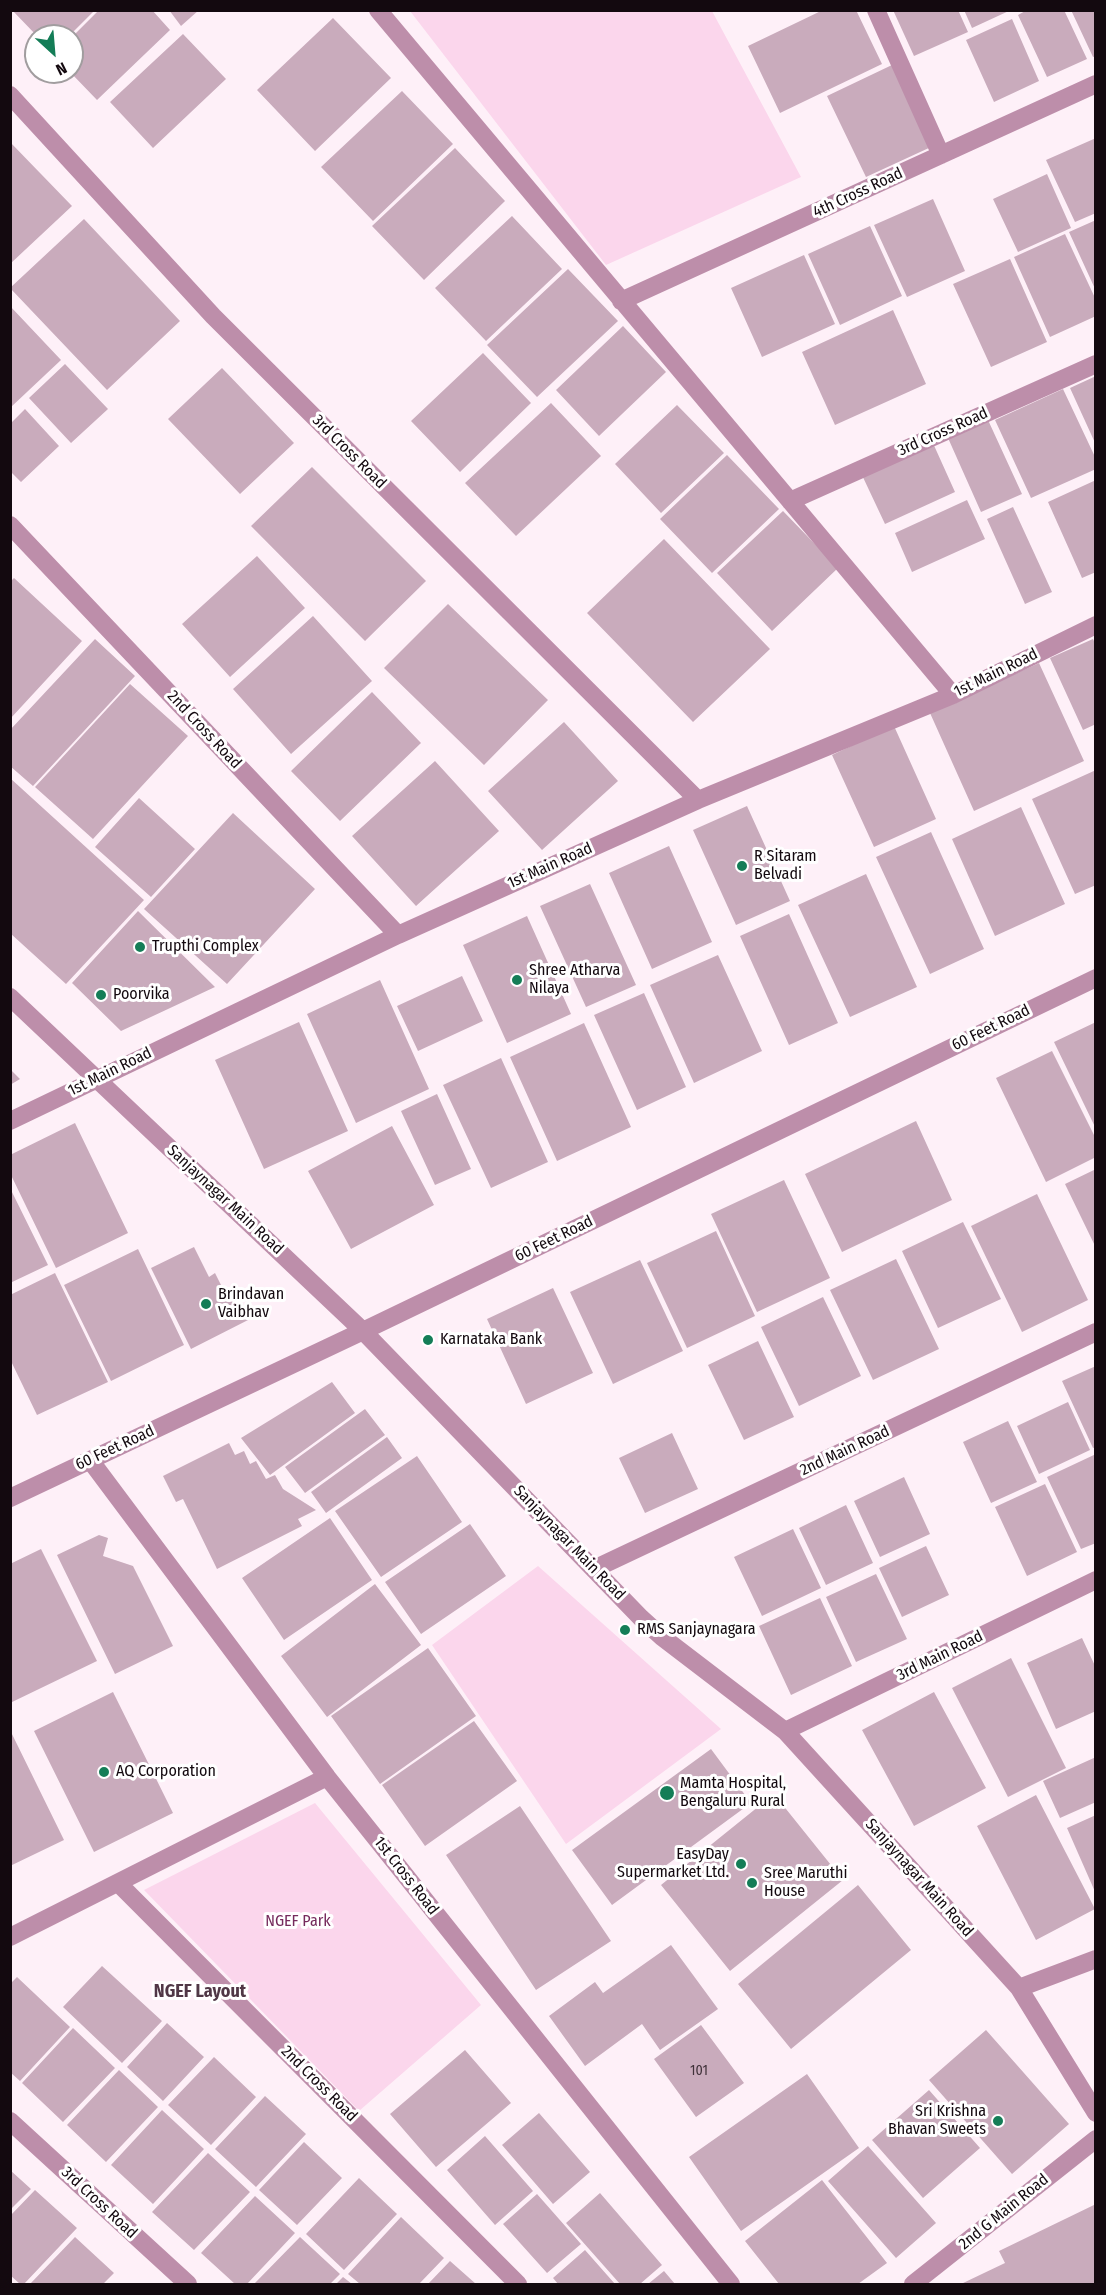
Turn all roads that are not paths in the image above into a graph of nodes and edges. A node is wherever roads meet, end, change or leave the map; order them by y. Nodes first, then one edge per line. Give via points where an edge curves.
1 (378, 10) edge
2 (876, 10) edge
3 (1095, 84) edge
4 (10, 95) edge
5 (941, 155) junction
6 (621, 301) junction
7 (1095, 364) edge
8 (790, 501) junction
9 (10, 525) edge
10 (1095, 625) edge
11 (953, 695) junction
12 (698, 800) junction
13 (398, 935) junction
14 (1095, 978) edge
15 (10, 997) edge
16 (96, 1079) junction
17 (10, 1121) edge
18 (363, 1331) junction
19 (1095, 1332) edge
20 (90, 1460) junction
21 (10, 1498) edge
22 (594, 1569) junction
23 (1095, 1580) edge
24 (785, 1731) junction
25 (327, 1778) junction
26 (119, 1884) junction
27 (10, 1937) edge
28 (1095, 1959) edge
29 (1019, 1988) junction
30 (1095, 2113) edge
31 (10, 2121) edge
32 (1095, 2139) edge
33 (188, 2284) edge
34 (518, 2284) edge
35 (731, 2284) edge
36 (913, 2284) edge

1 - 6 street
2 - 5 street
3 - 5 street, 4th Cross Road
4 - 12 street, 3rd Cross Road via 213,316
5 - 6 street, 4th Cross Road
6 - 8 street
7 - 8 street, 3rd Cross Road
8 - 11 street
9 - 13 street, 2nd Cross Road
10 - 11 street, 1st Main Road
11 - 12 street, 1st Main Road
12 - 13 street, 1st Main Road
13 - 16 street, 1st Main Road
14 - 18 street, 60 Feet Road
15 - 16 street, Sanjaynagar Main Road
16 - 17 street, 1st Main Road
16 - 18 street, Sanjaynagar Main Road
18 - 20 street, 60 Feet Road
18 - 22 street, Sanjaynagar Main Road
19 - 22 street, 2nd Main Road
20 - 21 street, 60 Feet Road
20 - 25 street, 1st Cross Road
22 - 24 street, Sanjaynagar Main Road via 662,1637
23 - 24 street, 3rd Main Road
24 - 29 street, Sanjaynagar Main Road
25 - 26 street
25 - 35 street, 1st Cross Road
26 - 27 street
26 - 34 street, 2nd Cross Road
28 - 29 street
29 - 30 street, Sanjaynagar Main Road
31 - 33 street, 3rd Cross Road
32 - 36 street, 2nd G Main Road

